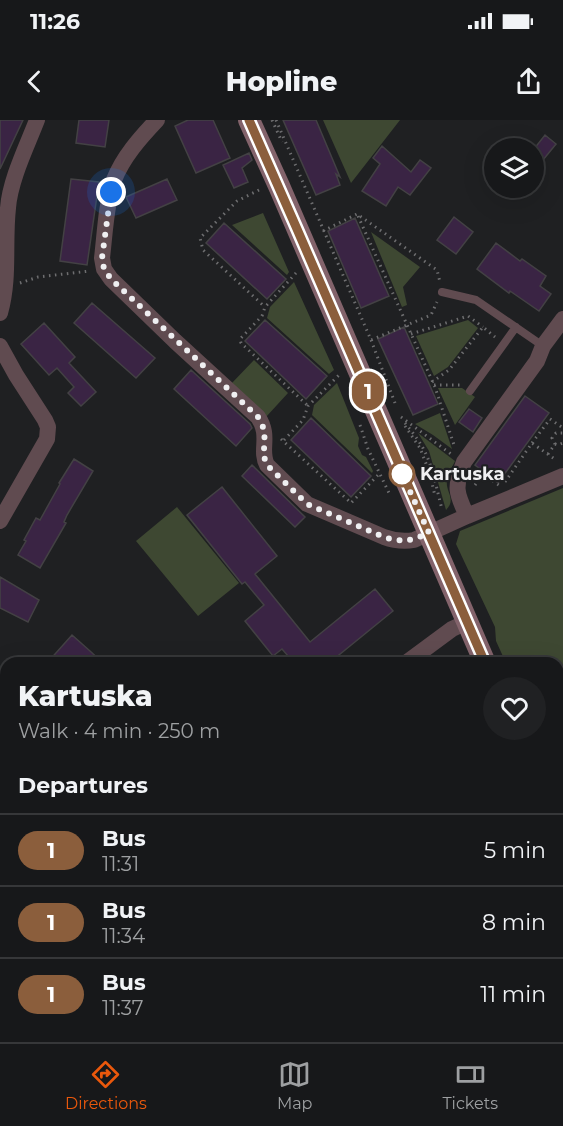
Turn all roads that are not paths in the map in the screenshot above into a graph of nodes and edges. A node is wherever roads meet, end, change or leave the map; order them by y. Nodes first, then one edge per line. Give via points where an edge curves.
1 (37, 120) edge
2 (156, 120) edge
3 (249, 120) edge
4 (442, 292) road end
5 (0, 313) edge
6 (563, 319) edge
7 (516, 327) junction
8 (0, 346) edge
9 (543, 346) junction
10 (470, 391) road end
11 (563, 476) edge
12 (468, 516) junction
13 (0, 521) edge
14 (429, 533) junction
15 (467, 622) junction
16 (414, 657) edge
17 (482, 657) edge

1 - 5 street via 8,205 6,287
2 - 14 street via 134,145 115,178 102,258 104,269 258,417 265,431 264,460 307,504 396,541 414,540
3 - 14 main road
4 - 7 lane via 476,300
6 - 9 street
7 - 9 lane
7 - 10 lane
8 - 13 street via 48,427 40,453
9 - 12 street via 537,361 458,475 459,498
11 - 12 street
12 - 14 street
14 - 15 main road
15 - 16 street
15 - 17 main road

